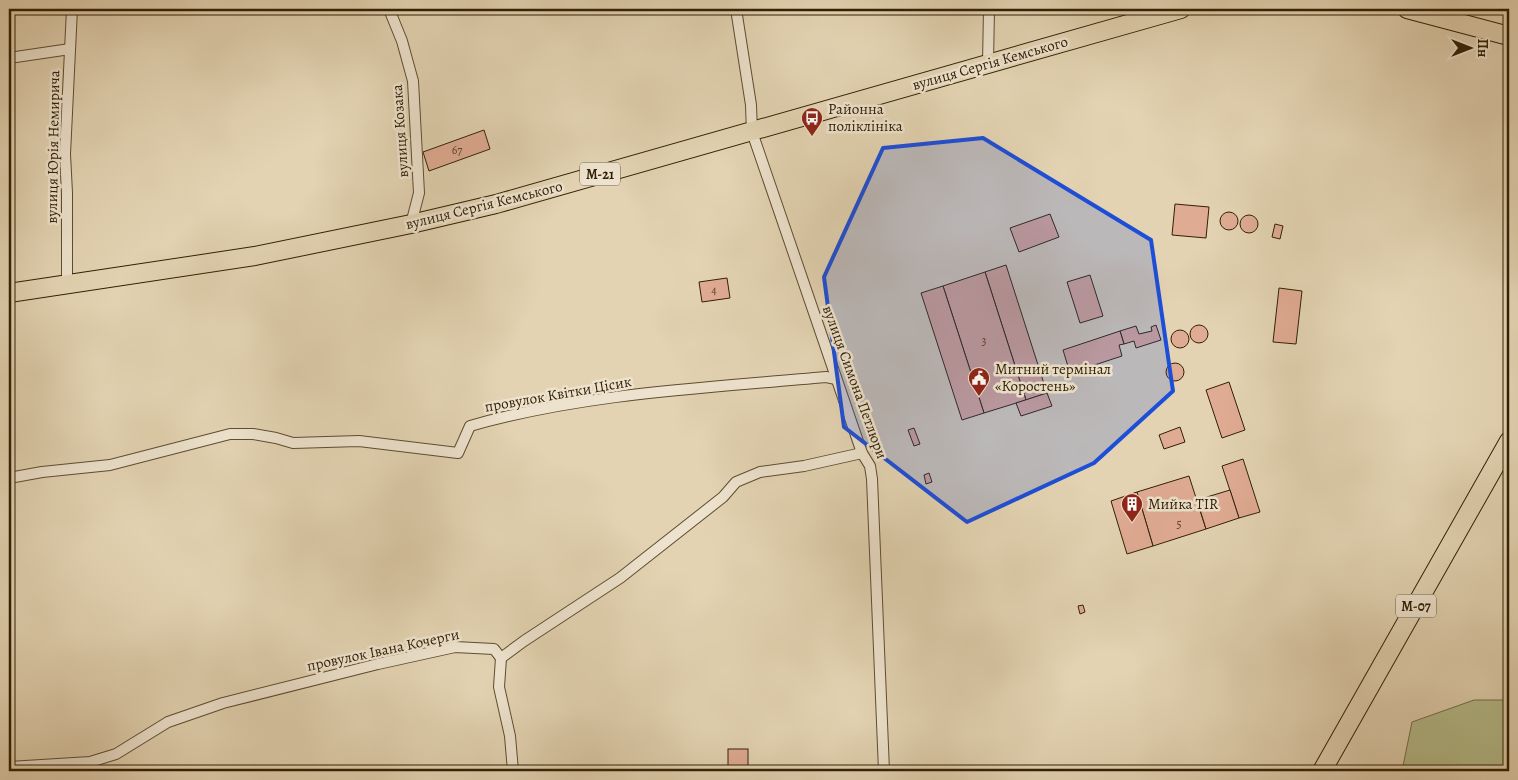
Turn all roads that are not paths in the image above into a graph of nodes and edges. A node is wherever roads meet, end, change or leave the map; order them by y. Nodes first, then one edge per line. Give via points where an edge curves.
1 (72, 9) edge
2 (389, 9) edge
3 (736, 9) edge
4 (988, 9) edge
5 (1181, 9) edge
6 (1407, 9) edge
7 (1509, 36) edge
8 (70, 49) junction
9 (9, 58) edge
10 (988, 63) junction
11 (752, 132) junction
12 (411, 224) junction
13 (67, 285) junction
14 (9, 292) edge
15 (836, 379) junction
16 (1509, 441) edge
17 (862, 453) junction
18 (9, 478) edge
19 (500, 658) junction
20 (9, 767) edge
21 (513, 771) edge
22 (884, 771) edge
23 (1322, 771) edge

1 - 8 street, вулиця Юрія Немирича
2 - 12 street, вулиця Козака via 413,81 419,194
3 - 11 street, вулиця Симона Петлюри
4 - 10 street
5 - 10 highway, вулиця Сергія Кемського / М-21
6 - 7 highway
8 - 9 street
8 - 13 street, вулиця Юрія Немирича via 65,154
10 - 11 highway, вулиця Сергія Кемського / М-21
11 - 12 highway, вулиця Сергія Кемського / М-21 via 496,204
11 - 15 street, вулиця Симона Петлюри
12 - 13 highway, вулиця Сергія Кемського / М-21 via 255,256
13 - 14 highway, вулиця Сергія Кемського / М-21
15 - 17 street, вулиця Симона Петлюри
15 - 18 street, провулок Квітки Цісик via 826,377 650,393 503,416 470,426 458,453 359,442 293,443 253,434 230,434 110,465
16 - 23 highway, М-07
17 - 19 street via 760,472 736,482 724,497 620,578
17 - 22 street, вулиця Симона Петлюри via 870,466 872,479
19 - 20 street, провулок Івана Кочерги via 494,649 455,647 378,664 223,703 168,722 116,754 90,762
19 - 21 street via 499,687 510,736

